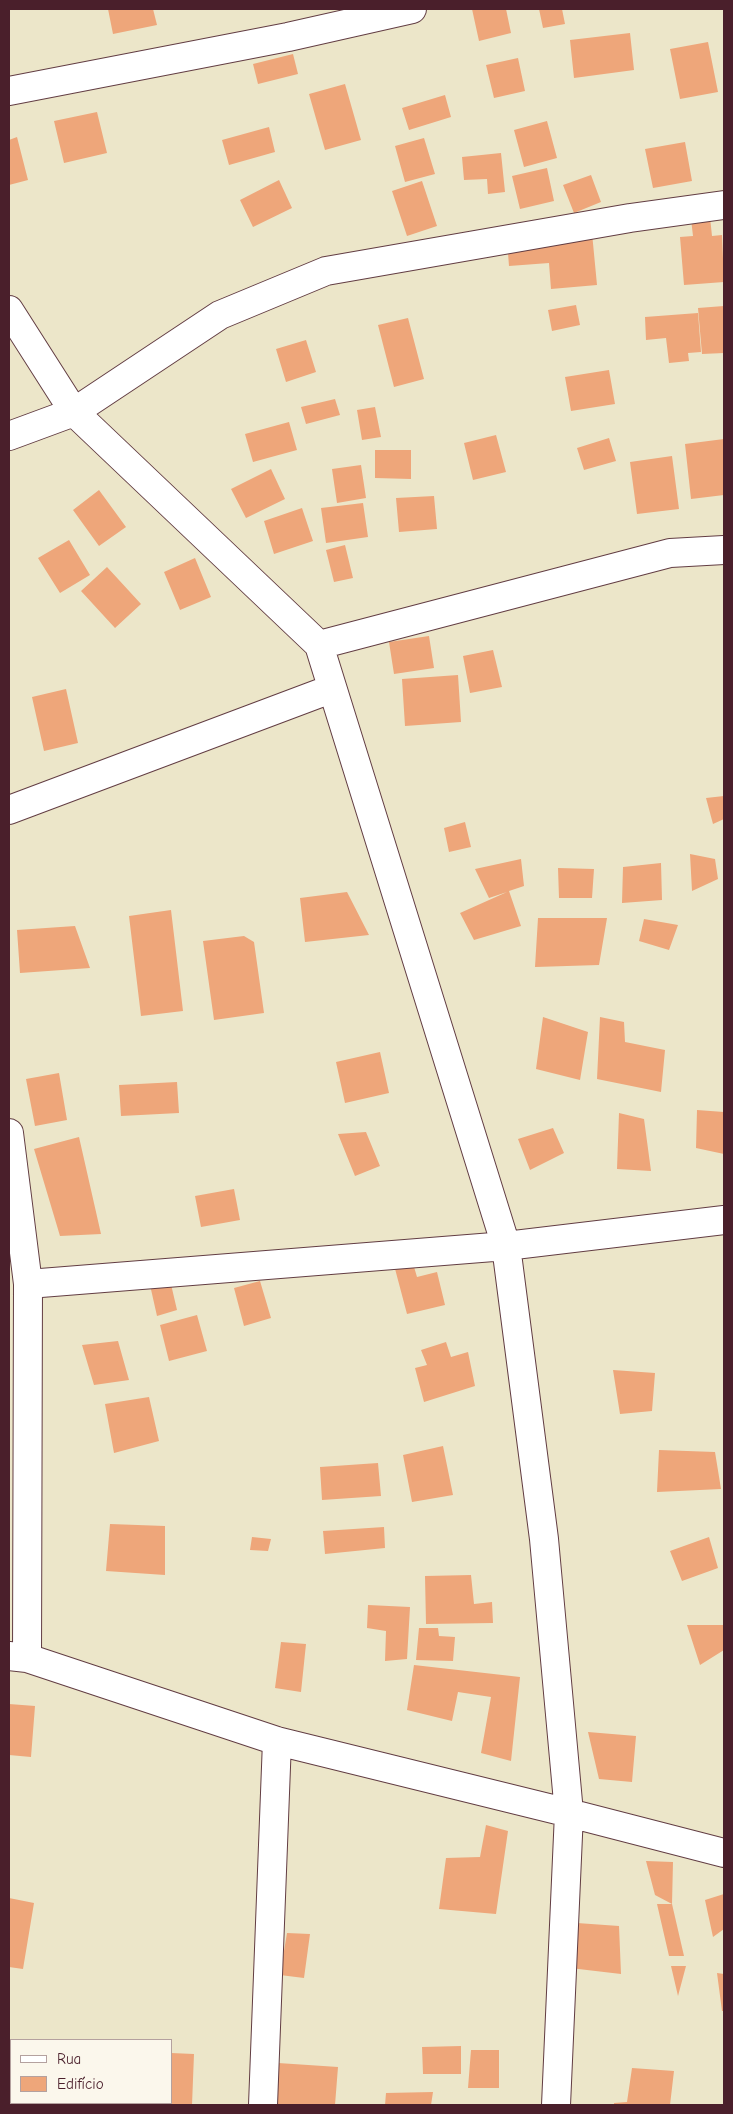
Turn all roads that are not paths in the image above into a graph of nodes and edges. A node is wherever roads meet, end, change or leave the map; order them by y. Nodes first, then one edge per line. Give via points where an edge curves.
1 (412, 9) edge
2 (9, 91) edge
3 (724, 205) edge
4 (9, 310) edge
5 (74, 412) junction
6 (9, 436) edge
7 (724, 550) edge
8 (319, 645) junction
9 (331, 689) junction
10 (9, 810) edge
11 (9, 1133) edge
12 (724, 1220) edge
13 (506, 1246) junction
14 (28, 1284) junction
15 (18, 1657) edge
16 (277, 1742) junction
17 (569, 1813) junction
18 (724, 1853) edge
19 (263, 2105) edge
20 (556, 2105) edge

1 - 2 street via 288,38
3 - 5 street via 630,218 326,271 220,315
4 - 5 street
5 - 6 street
5 - 8 street
7 - 8 street via 670,553
8 - 9 street
9 - 10 street
9 - 13 street
11 - 14 street
12 - 13 street
13 - 14 street
13 - 17 street via 544,1539
14 - 15 street
15 - 16 street
16 - 17 street
16 - 19 street
17 - 18 street
17 - 20 street

